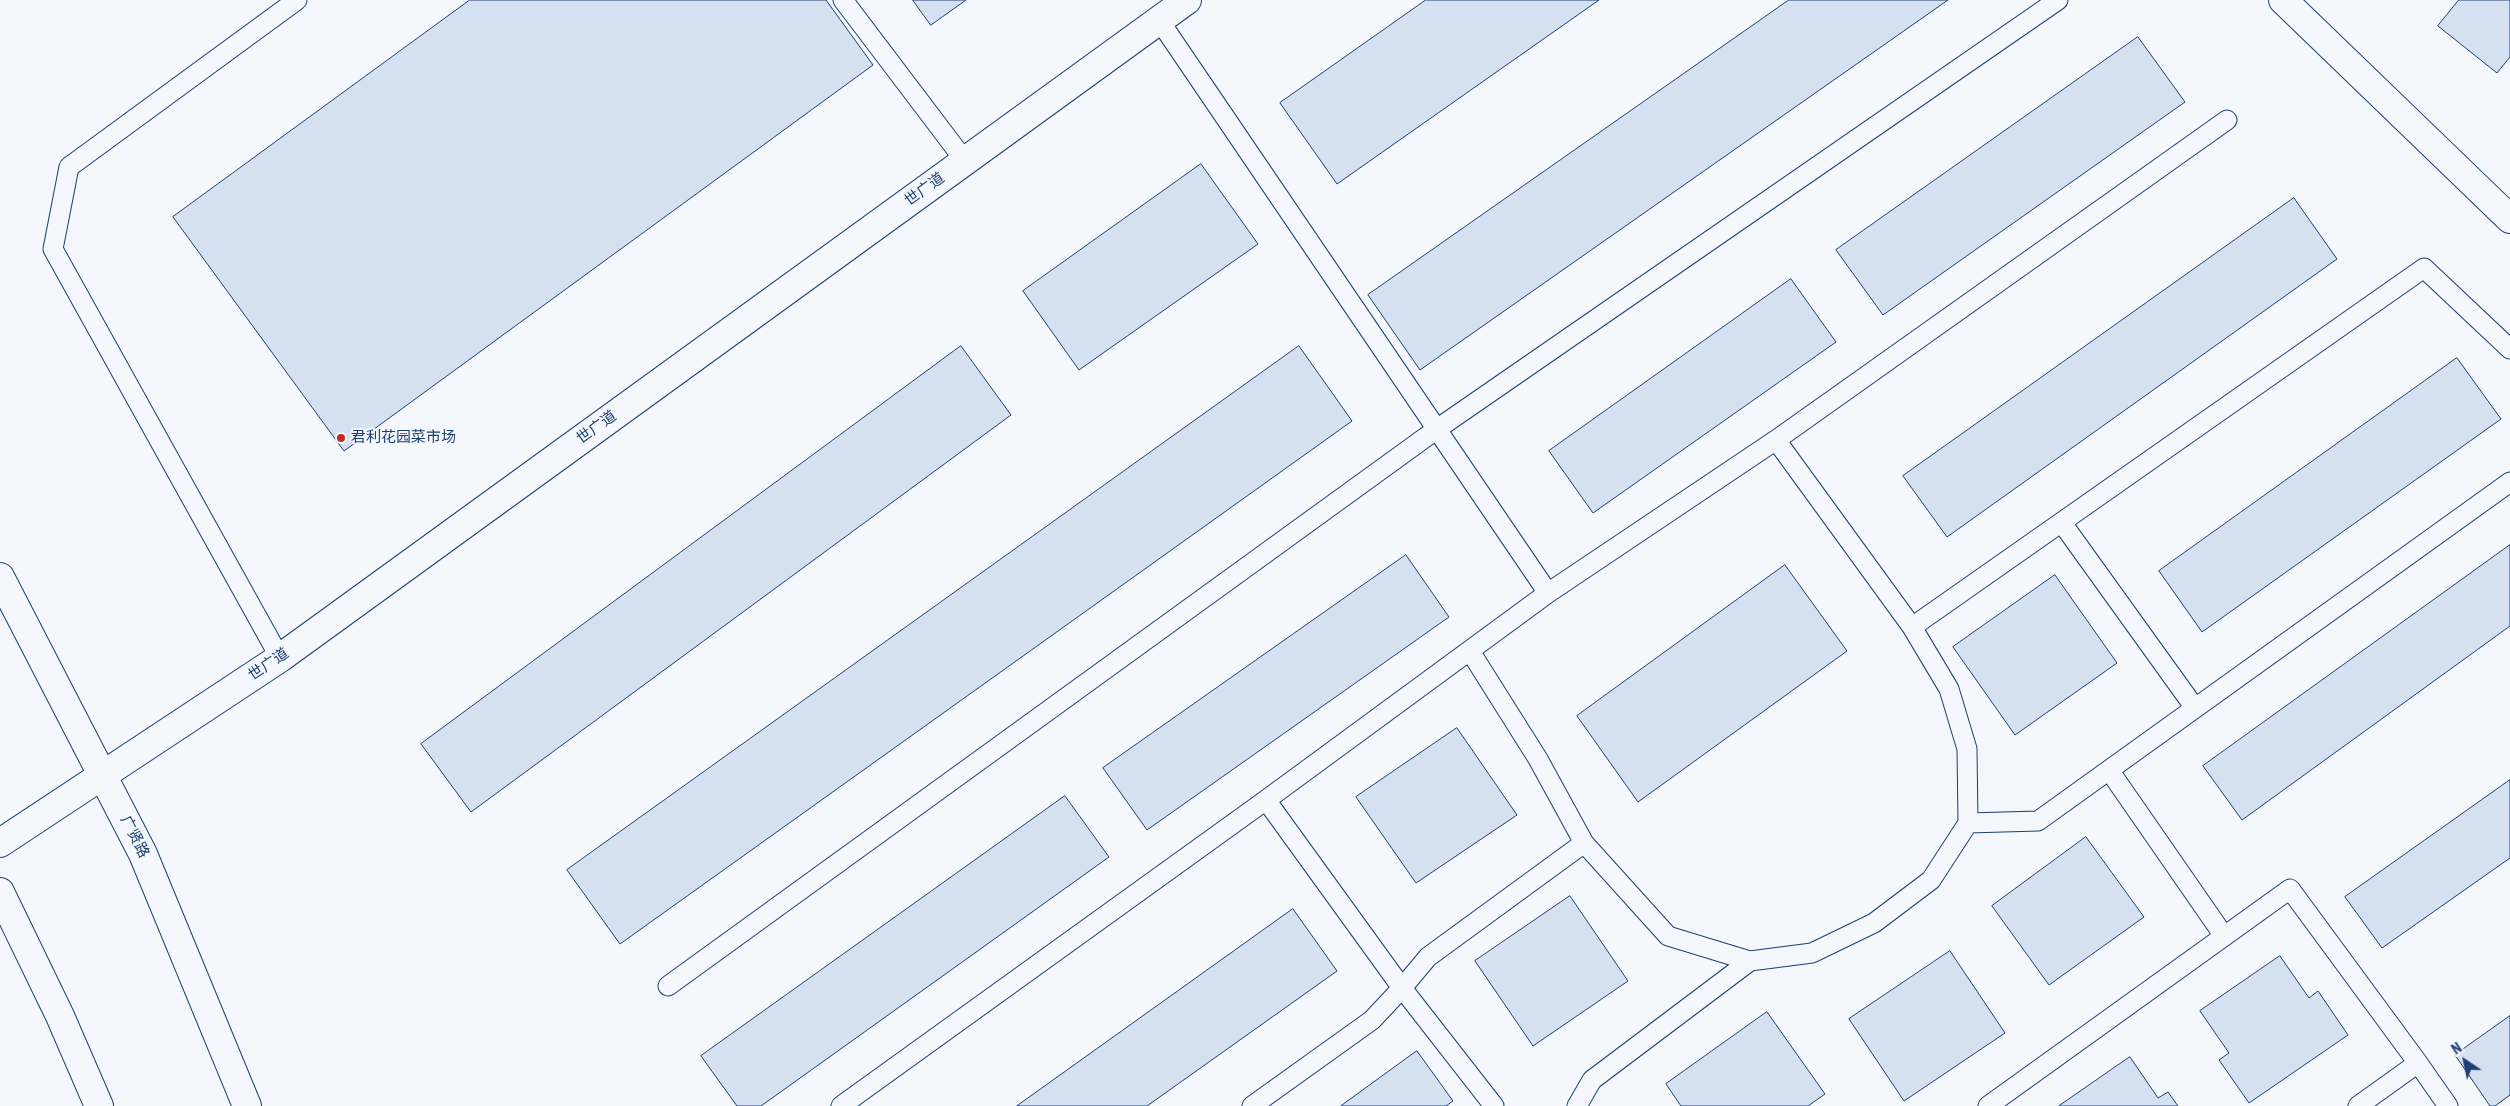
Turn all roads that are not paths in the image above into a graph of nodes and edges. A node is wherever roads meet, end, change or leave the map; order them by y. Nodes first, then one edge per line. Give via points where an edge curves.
1 (296, 0) edge
2 (842, 0) edge
3 (1186, 0) edge
4 (2058, 0) edge
5 (2283, 0) edge
6 (1159, 20) junction
7 (2228, 120) dead end
8 (965, 161) junction
9 (2510, 219) edge
10 (2510, 349) edge
11 (1437, 429) junction
12 (1776, 440) junction
13 (2510, 482) edge
14 (2062, 523) junction
15 (0, 577) edge
16 (1548, 593) junction
17 (1912, 628) junction
18 (1470, 651) junction
19 (280, 658) junction
20 (2195, 708) junction
21 (2109, 770) junction
22 (102, 775) junction
23 (1266, 800) junction
24 (1968, 823) junction
25 (0, 843) edge
26 (1584, 843) junction
27 (0, 892) edge
28 (2224, 936) junction
29 (1750, 961) junction
30 (668, 986) dead end
31 (1402, 988) junction
32 (2418, 1063) junction
33 (99, 1106) edge
34 (247, 1106) edge
35 (841, 1106) edge
36 (1252, 1106) edge
37 (1494, 1106) edge
38 (1577, 1106) edge
39 (1988, 1106) edge
40 (2358, 1106) edge
41 (2448, 1106) edge

1 - 19 lane via 68,167 53,249
2 - 8 lane
3 - 6 street, 世广道
4 - 11 lane
5 - 9 street
6 - 8 street, 世广道
6 - 11 lane
7 - 12 lane
8 - 19 street, 世广道
10 - 14 lane via 2424,268
11 - 16 lane
11 - 30 lane
12 - 16 lane
12 - 17 lane
13 - 20 lane
14 - 17 lane
14 - 20 lane
15 - 22 street, 广贤路
16 - 18 lane
17 - 24 lane via 1949,689 1967,750
18 - 23 lane
18 - 26 lane via 1538,759
19 - 22 street, 世广道
20 - 21 lane
21 - 24 lane via 2038,820
21 - 28 lane
22 - 25 street, 世广道
22 - 34 street, 广贤路 via 144,854
23 - 31 lane
23 - 35 lane
24 - 29 lane via 1931,880 1874,924 1812,952
26 - 29 lane via 1668,936
26 - 31 lane via 1428,957
27 - 33 street
28 - 32 lane via 2290,889
28 - 39 lane
29 - 38 lane via 1592,1080
31 - 36 lane via 1372,1020
31 - 37 lane
32 - 40 lane
32 - 41 lane

